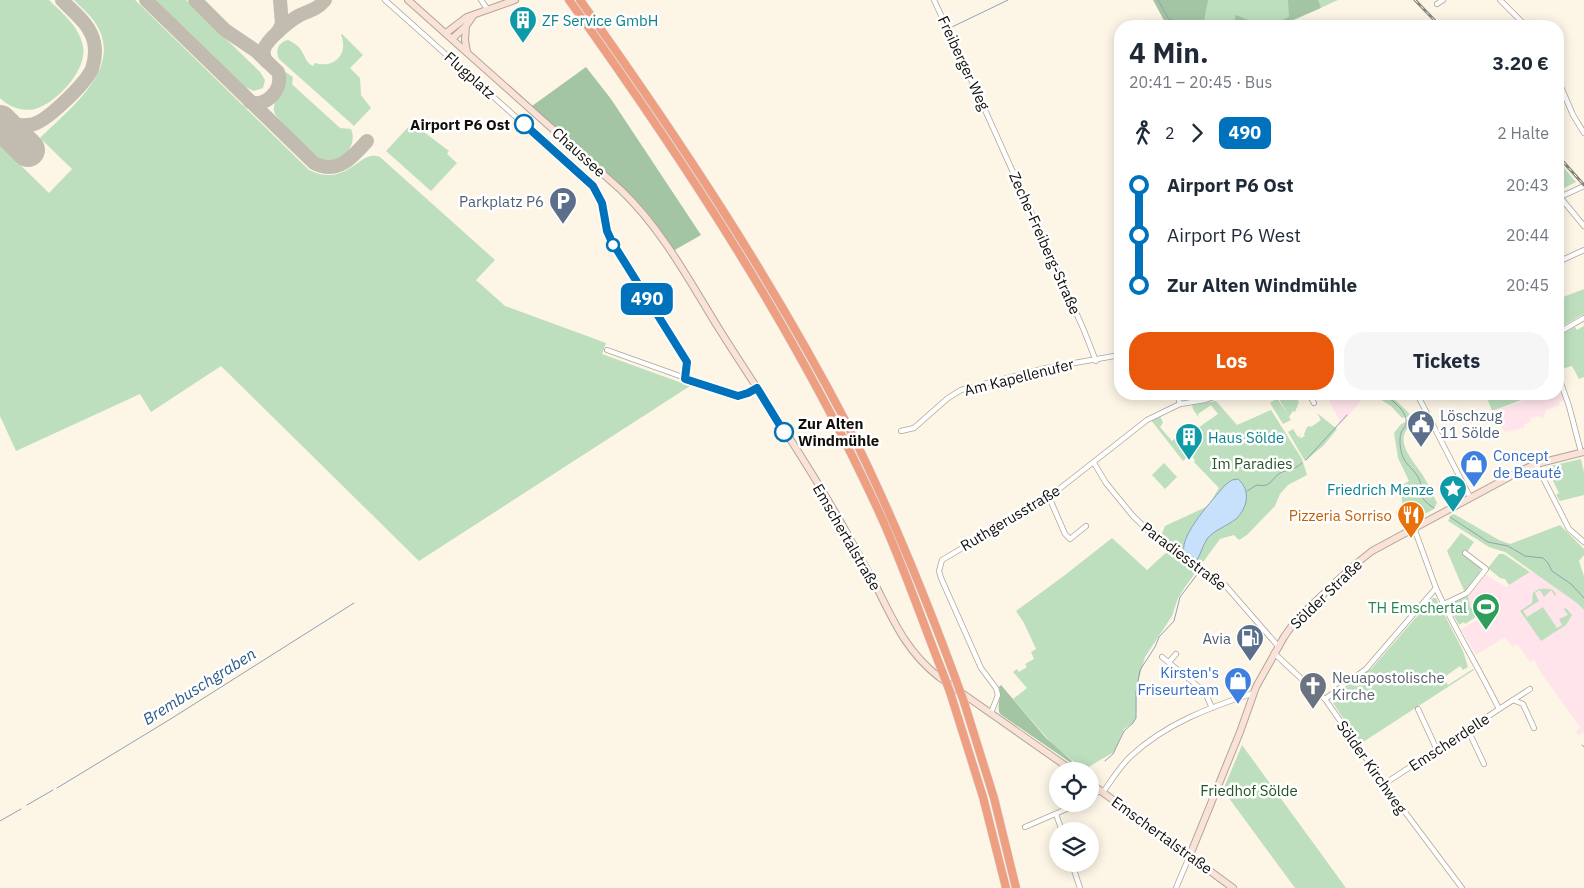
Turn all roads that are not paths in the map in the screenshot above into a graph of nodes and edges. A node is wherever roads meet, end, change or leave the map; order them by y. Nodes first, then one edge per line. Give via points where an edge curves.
1 (385, 0) edge
2 (408, 0) edge
3 (481, 0) edge
4 (516, 0) edge
5 (569, 0) edge
6 (580, 0) edge
7 (934, 0) edge
8 (1443, 0) edge
9 (1500, 0) edge
10 (1437, 4) dead end
11 (488, 10) junction
12 (473, 16) junction
13 (1520, 20) edge
14 (466, 26) junction
15 (446, 33) junction
16 (452, 39) junction
17 (468, 53) junction
18 (1564, 94) edge
19 (993, 127) joint
20 (1584, 133) edge
21 (1584, 186) edge
22 (1564, 196) edge
23 (1564, 204) edge
24 (1584, 226) edge
25 (1584, 250) edge
26 (672, 254) joint
27 (1564, 259) edge
28 (1584, 318) edge
29 (1564, 330) edge
30 (607, 350) dead end
31 (1114, 356) edge
32 (1096, 361) junction
33 (685, 379) junction
34 (757, 388) junction
35 (1564, 392) edge
36 (1179, 400) edge
37 (1205, 400) edge
38 (1312, 400) edge
39 (1420, 400) edge
40 (1314, 403) dead end
41 (1180, 404) junction
42 (901, 431) dead end
43 (1583, 452) edge
44 (1094, 463) junction
45 (1536, 464) junction
46 (1049, 497) junction
47 (1470, 498) junction
48 (1086, 526) dead end
49 (1414, 528) junction
50 (1584, 542) edge
51 (1465, 553) dead end
52 (1436, 588) junction
53 (1444, 604) junction
54 (1278, 646) junction
55 (1274, 653) junction
56 (1176, 654) dead end
57 (1162, 657) dead end
58 (1169, 662) junction
59 (1530, 688) dead end
60 (1254, 693) junction
61 (1325, 699) junction
62 (1513, 700) junction
63 (1212, 708) junction
64 (1418, 709) dead end
65 (1499, 710) junction
66 (992, 713) junction
67 (1534, 728) dead end
68 (1468, 730) junction
69 (1437, 750) junction
70 (1061, 762) edge
71 (1484, 764) dead end
72 (1384, 784) junction
73 (1101, 791) joint
74 (1060, 812) edge
75 (1056, 814) junction
76 (1059, 822) edge
77 (1025, 827) dead end
78 (1190, 855) junction
79 (1075, 872) edge
80 (1006, 888) edge
81 (1016, 888) edge
82 (1080, 888) edge
83 (1176, 888) edge
84 (1233, 888) edge
85 (1462, 888) edge

1 - 33 street, Flugplatz via 593,186 602,203 612,242 687,362
2 - 15 main road, Chaussee
3 - 11 street
4 - 11 main road
5 - 80 highway, bridge via 709,207 775,314 839,430 880,514 950,692 983,797
6 - 81 highway, bridge via 698,172 784,309 877,486 925,596 964,702 994,798
7 - 19 street, Freiberger Weg
8 - 10 street
9 - 13 street
11 - 12 main road
12 - 14 main road
12 - 15 main road
14 - 16 main road
14 - 17 main road
15 - 16 main road, Chaussee
16 - 17 main road, Chaussee
17 - 26 main road, Chaussee via 632,200
18 - 20 street
19 - 32 street, Zeche-Freiberg-Straße
21 - 22 street
23 - 24 street
25 - 27 street
26 - 34 main road, Emschertalstraße
28 - 29 street
30 - 33 street
31 - 32 street, Am Kapellenufer
32 - 42 street, Am Kapellenufer via 1046,368 961,390 914,428
33 - 34 street via 738,396
34 - 66 main road, Emschertalstraße via 841,523 909,648 927,668
35 - 43 street
36 - 41 street
37 - 41 street, Ruthgerusstraße
38 - 40 street
39 - 47 street
41 - 44 street, Ruthgerusstraße via 1147,420
43 - 45 main road, Sölder Straße
44 - 46 street, Ruthgerusstraße
44 - 54 street, Paradiesstraße via 1132,516 1155,537 1225,585
45 - 47 main road, Sölder Straße
45 - 50 street via 1569,530
46 - 48 street via 1070,539
46 - 66 street, Ruthgerusstraße via 948,555 940,565 941,578 977,660 996,688 998,695
47 - 49 main road, Sölder Straße
49 - 52 street
49 - 54 main road, Sölder Straße via 1373,550 1354,565 1296,620
51 - 53 street via 1486,570 1467,593
52 - 53 street
52 - 61 street via 1366,669
53 - 65 street
54 - 55 main road, Sölder Straße
55 - 60 main road, Sölder Straße
55 - 61 street, Sölder Kirchweg
56 - 58 street
57 - 58 street
58 - 63 street via 1205,692
59 - 62 street, Emscherdelle
60 - 63 street
60 - 78 main road, Sölder Straße
61 - 72 street, Sölder Kirchweg
62 - 65 street, Emscherdelle
62 - 67 street via 1523,704
63 - 73 street via 1149,741 1127,760
64 - 69 street
65 - 68 street, Emscherdelle
66 - 70 main road, Emschertalstraße
68 - 69 street, Emscherdelle
68 - 71 street
69 - 72 street, Emscherdelle
72 - 85 street, Sölder Kirchweg
73 - 78 main road, Emschertalstraße
74 - 75 street
75 - 76 street
75 - 77 street
78 - 83 street
78 - 84 main road, Emschertalstraße
79 - 82 street

